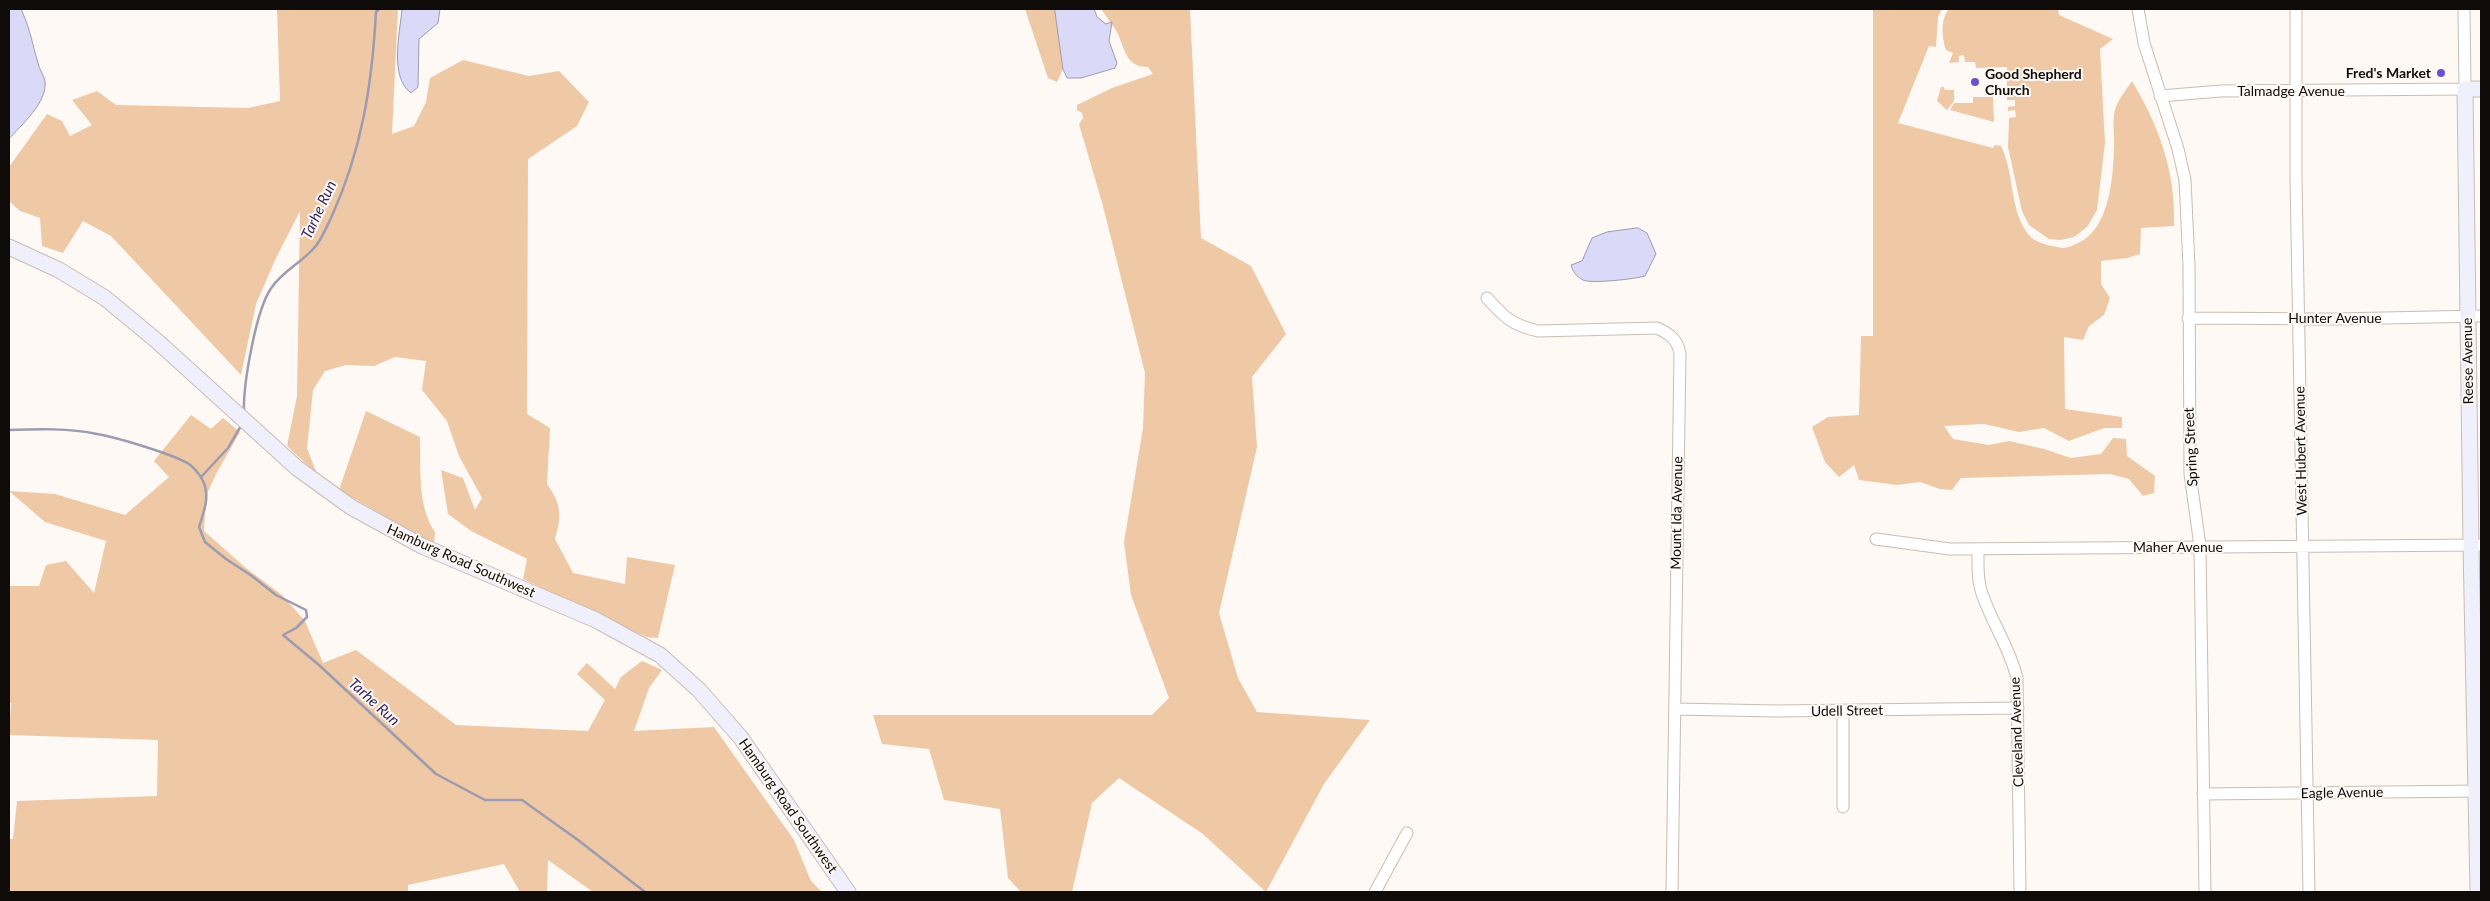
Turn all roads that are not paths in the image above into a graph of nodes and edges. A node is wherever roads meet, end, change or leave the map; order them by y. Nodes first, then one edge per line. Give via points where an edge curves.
1 (2138, 9) edge
2 (2296, 9) edge
3 (2464, 9) edge
4 (2465, 89) junction
5 (2481, 89) edge
6 (2297, 91) junction
7 (2160, 96) junction
8 (9, 247) edge
9 (1486, 298) dead end
10 (2474, 316) edge
11 (2188, 318) junction
12 (2299, 319) junction
13 (1876, 539) dead end
14 (2476, 545) edge
15 (2200, 546) junction
16 (2302, 546) junction
17 (1978, 549) junction
18 (2018, 708) junction
19 (1676, 709) junction
20 (1842, 710) junction
21 (2479, 791) edge
22 (2203, 794) junction
23 (2307, 794) junction
24 (1843, 807) dead end
25 (1407, 834) dead end
26 (848, 892) edge
27 (1374, 892) edge
28 (1672, 892) edge
29 (2020, 892) edge
30 (2205, 892) edge
31 (2309, 892) edge
32 (2478, 892) edge

1 - 7 street, Spring Street via 2144,43
2 - 6 street, West Hubert Avenue
3 - 4 street, Reese Avenue
4 - 5 street, Talmadge Avenue
4 - 6 street, Talmadge Avenue
4 - 10 street, Reese Avenue
6 - 7 street, Talmadge Avenue via 2221,91
6 - 12 street, West Hubert Avenue
7 - 11 street, Spring Street via 2185,180
8 - 26 street, Hamburg Road Southwest via 65,274 112,303 297,468 351,507 422,546 596,620 660,655 699,690 741,738
9 - 19 street, Mount Ida Avenue via 1507,320 1538,331 1657,328 1677,342 1680,354
10 - 12 street, Hunter Avenue
10 - 14 street, Reese Avenue
11 - 12 street, Hunter Avenue
11 - 15 street, Spring Street via 2190,474
12 - 16 street, West Hubert Avenue
13 - 17 street, Maher Avenue via 1950,549
14 - 16 street, Maher Avenue
14 - 21 street, Reese Avenue
15 - 16 street, Maher Avenue
15 - 17 street, Maher Avenue
15 - 22 street, Spring Street
16 - 23 street, West Hubert Avenue
17 - 18 street, Cleveland Avenue via 1980,586 2014,665
18 - 20 street, Udell Street
18 - 29 street, Cleveland Avenue
19 - 20 street, Udell Street
19 - 28 street, Mount Ida Avenue
20 - 24 street
21 - 23 street, Eagle Avenue
21 - 32 street, Reese Avenue
22 - 23 street, Eagle Avenue
22 - 30 street, Spring Street
23 - 31 street, West Hubert Avenue
25 - 27 street

